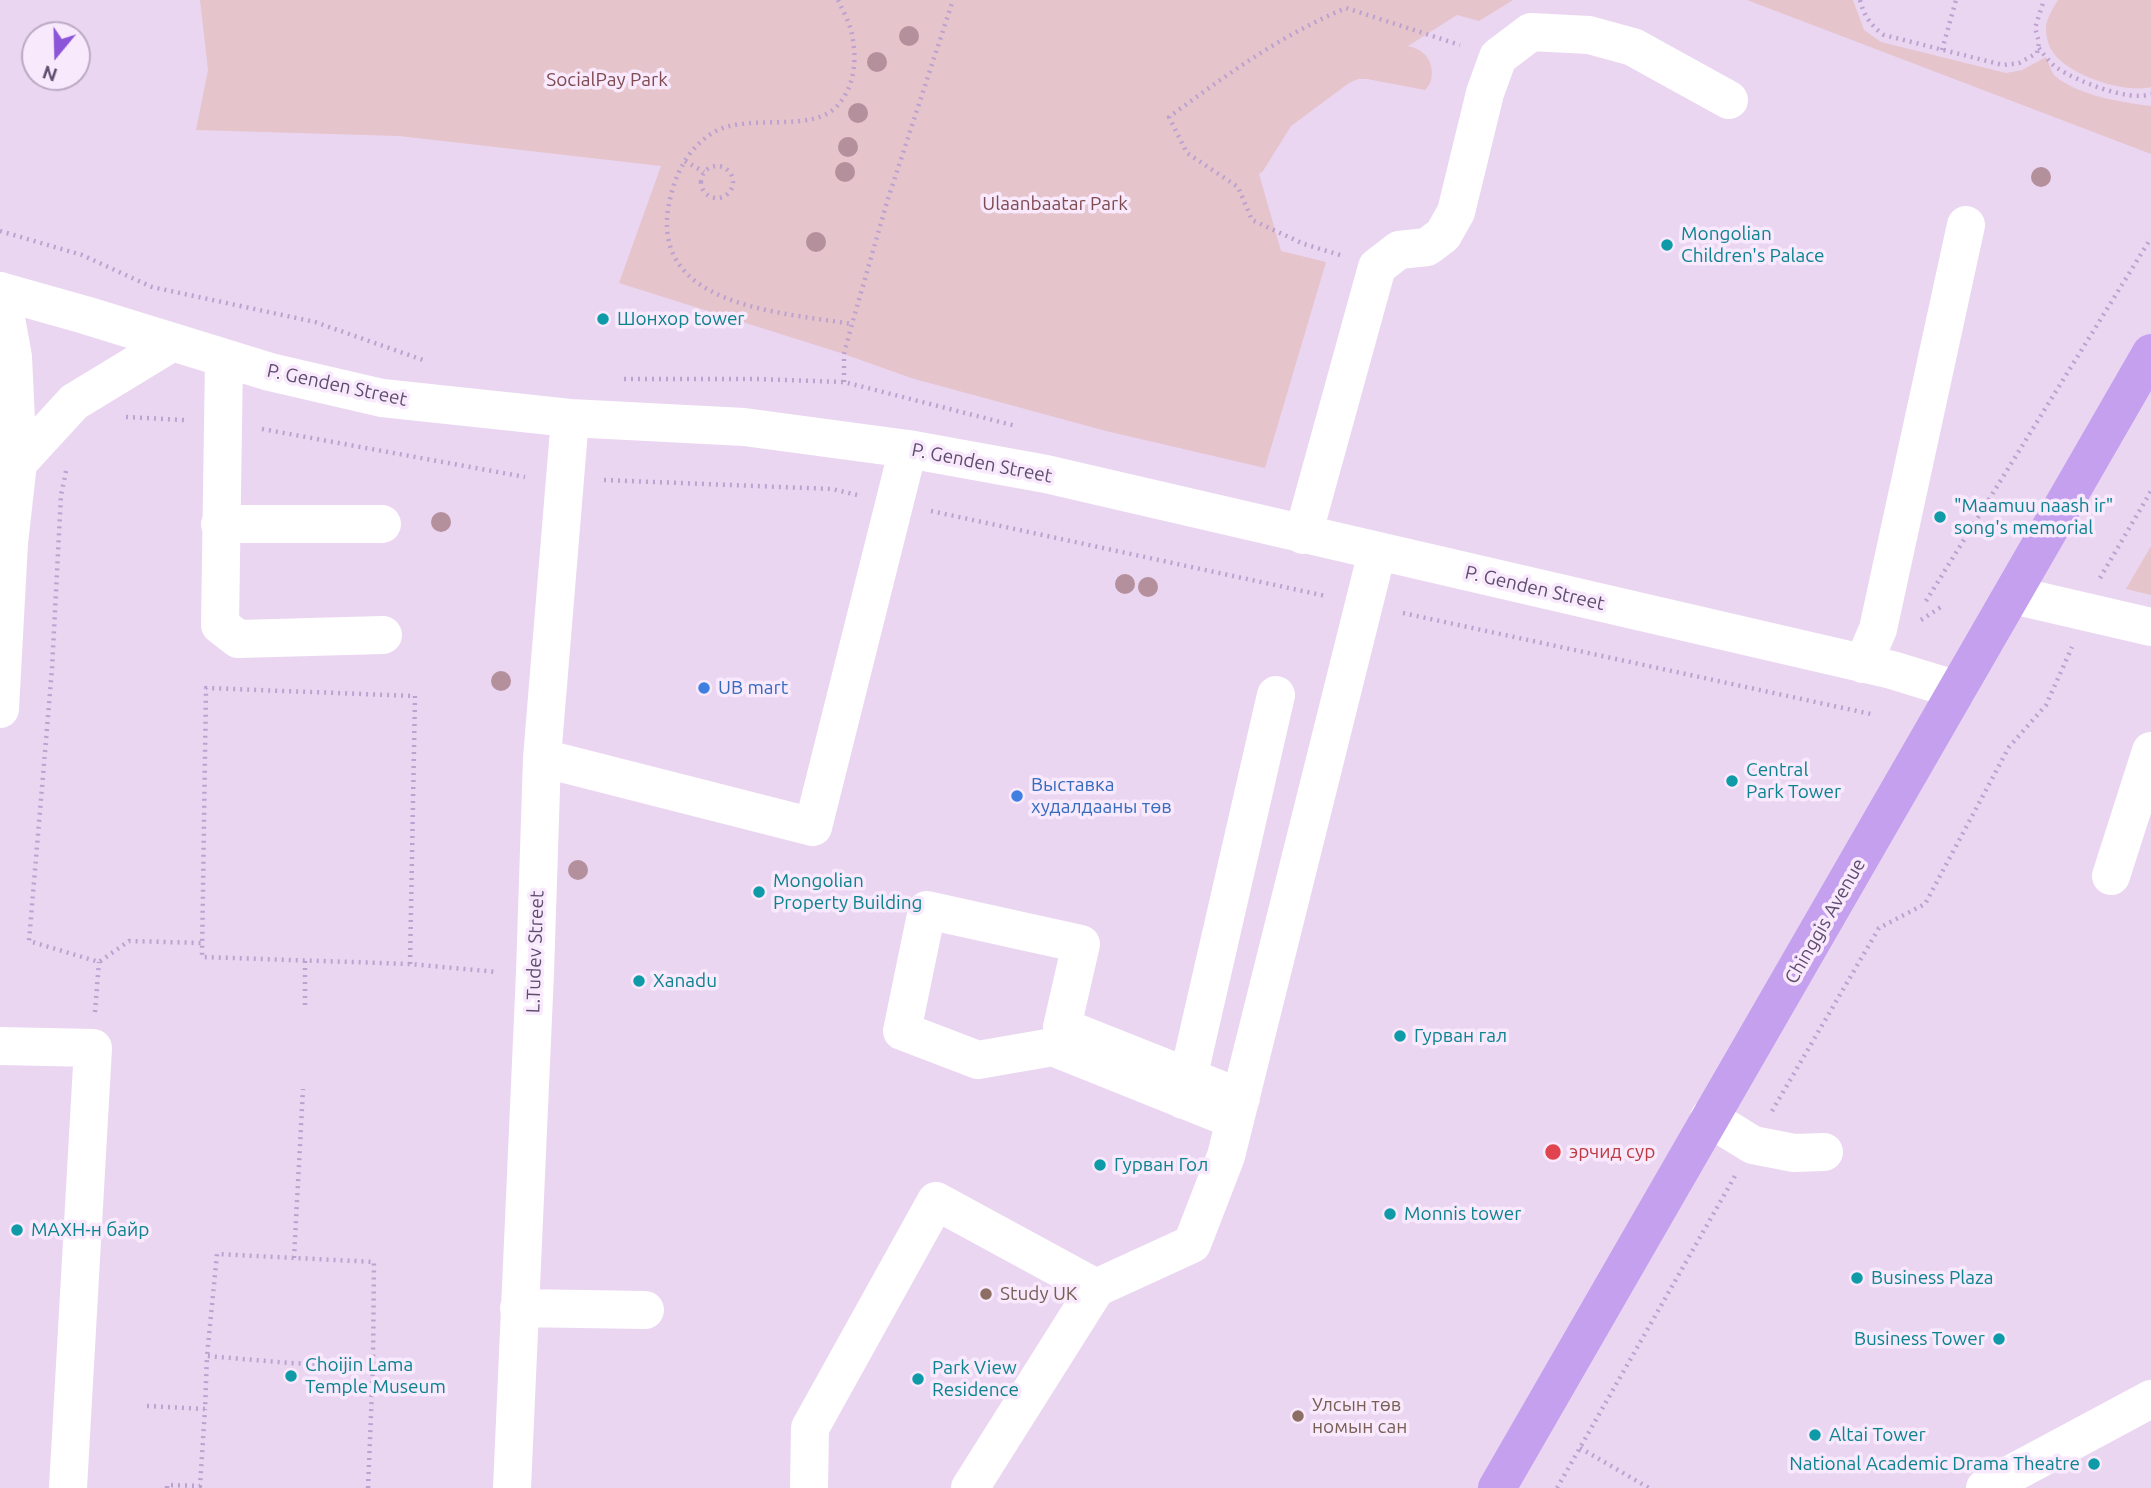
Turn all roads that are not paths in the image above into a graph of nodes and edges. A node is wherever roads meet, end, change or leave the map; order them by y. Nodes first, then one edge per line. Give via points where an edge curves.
1 (1729, 100) dead end
2 (1966, 225) dead end
3 (1, 291) edge
4 (171, 343) junction
5 (2151, 353) edge
6 (224, 359) junction
7 (570, 418) junction
8 (908, 449) junction
9 (18, 463) junction
10 (220, 524) junction
11 (382, 524) dead end
12 (1303, 534) junction
13 (5, 543) edge
14 (1377, 552) junction
15 (2013, 595) junction
16 (2151, 627) edge
17 (383, 635) dead end
18 (1870, 647) junction
19 (1957, 690) junction
20 (1276, 695) dead end
21 (0, 709) edge
22 (2151, 751) edge
23 (542, 758) junction
24 (2111, 876) dead end
25 (0, 1046) edge
26 (1186, 1088) junction
27 (1238, 1109) junction
28 (1709, 1118) junction
29 (1824, 1152) dead end
30 (1096, 1288) junction
31 (519, 1308) junction
32 (645, 1310) dead end
33 (2151, 1399) edge
34 (68, 1488) edge
35 (512, 1488) edge
36 (809, 1488) edge
37 (970, 1488) edge
38 (1497, 1488) edge
39 (1985, 1488) edge

1 - 12 street via 1633,47 1589,35 1531,32 1498,57 1456,212 1443,235 1427,247 1399,250 1377,267
2 - 18 street
3 - 4 street, P. Genden Street
3 - 9 street via 13,358
4 - 6 street, P. Genden Street
4 - 9 street via 74,402
5 - 15 highway, Chinggis Avenue
6 - 7 street, P. Genden Street via 382,398
6 - 10 street
7 - 8 street, P. Genden Street via 744,427
7 - 23 street, L.Tudev Street
8 - 12 street, P. Genden Street via 1046,474
8 - 23 street via 813,827
9 - 13 street
10 - 11 street
10 - 17 street via 220,625 238,639
12 - 14 street, P. Genden Street
13 - 21 street
14 - 18 street, P. Genden Street
14 - 27 street
15 - 16 street
15 - 19 highway, Chinggis Avenue
18 - 19 street, P. Genden Street
19 - 28 highway, Chinggis Avenue
20 - 26 street
22 - 24 street
23 - 31 street, L.Tudev Street
25 - 34 street via 93,1048
26 - 26 street via 1062,1027 1081,944 927,910 902,1031 978,1060 1053,1047
26 - 27 street
27 - 30 street via 1226,1156 1192,1244
28 - 29 street via 1753,1145 1794,1153
28 - 38 highway, Chinggis Avenue
30 - 36 street via 936,1201 810,1428
30 - 37 street
31 - 32 street
31 - 35 street, L.Tudev Street
33 - 39 street

